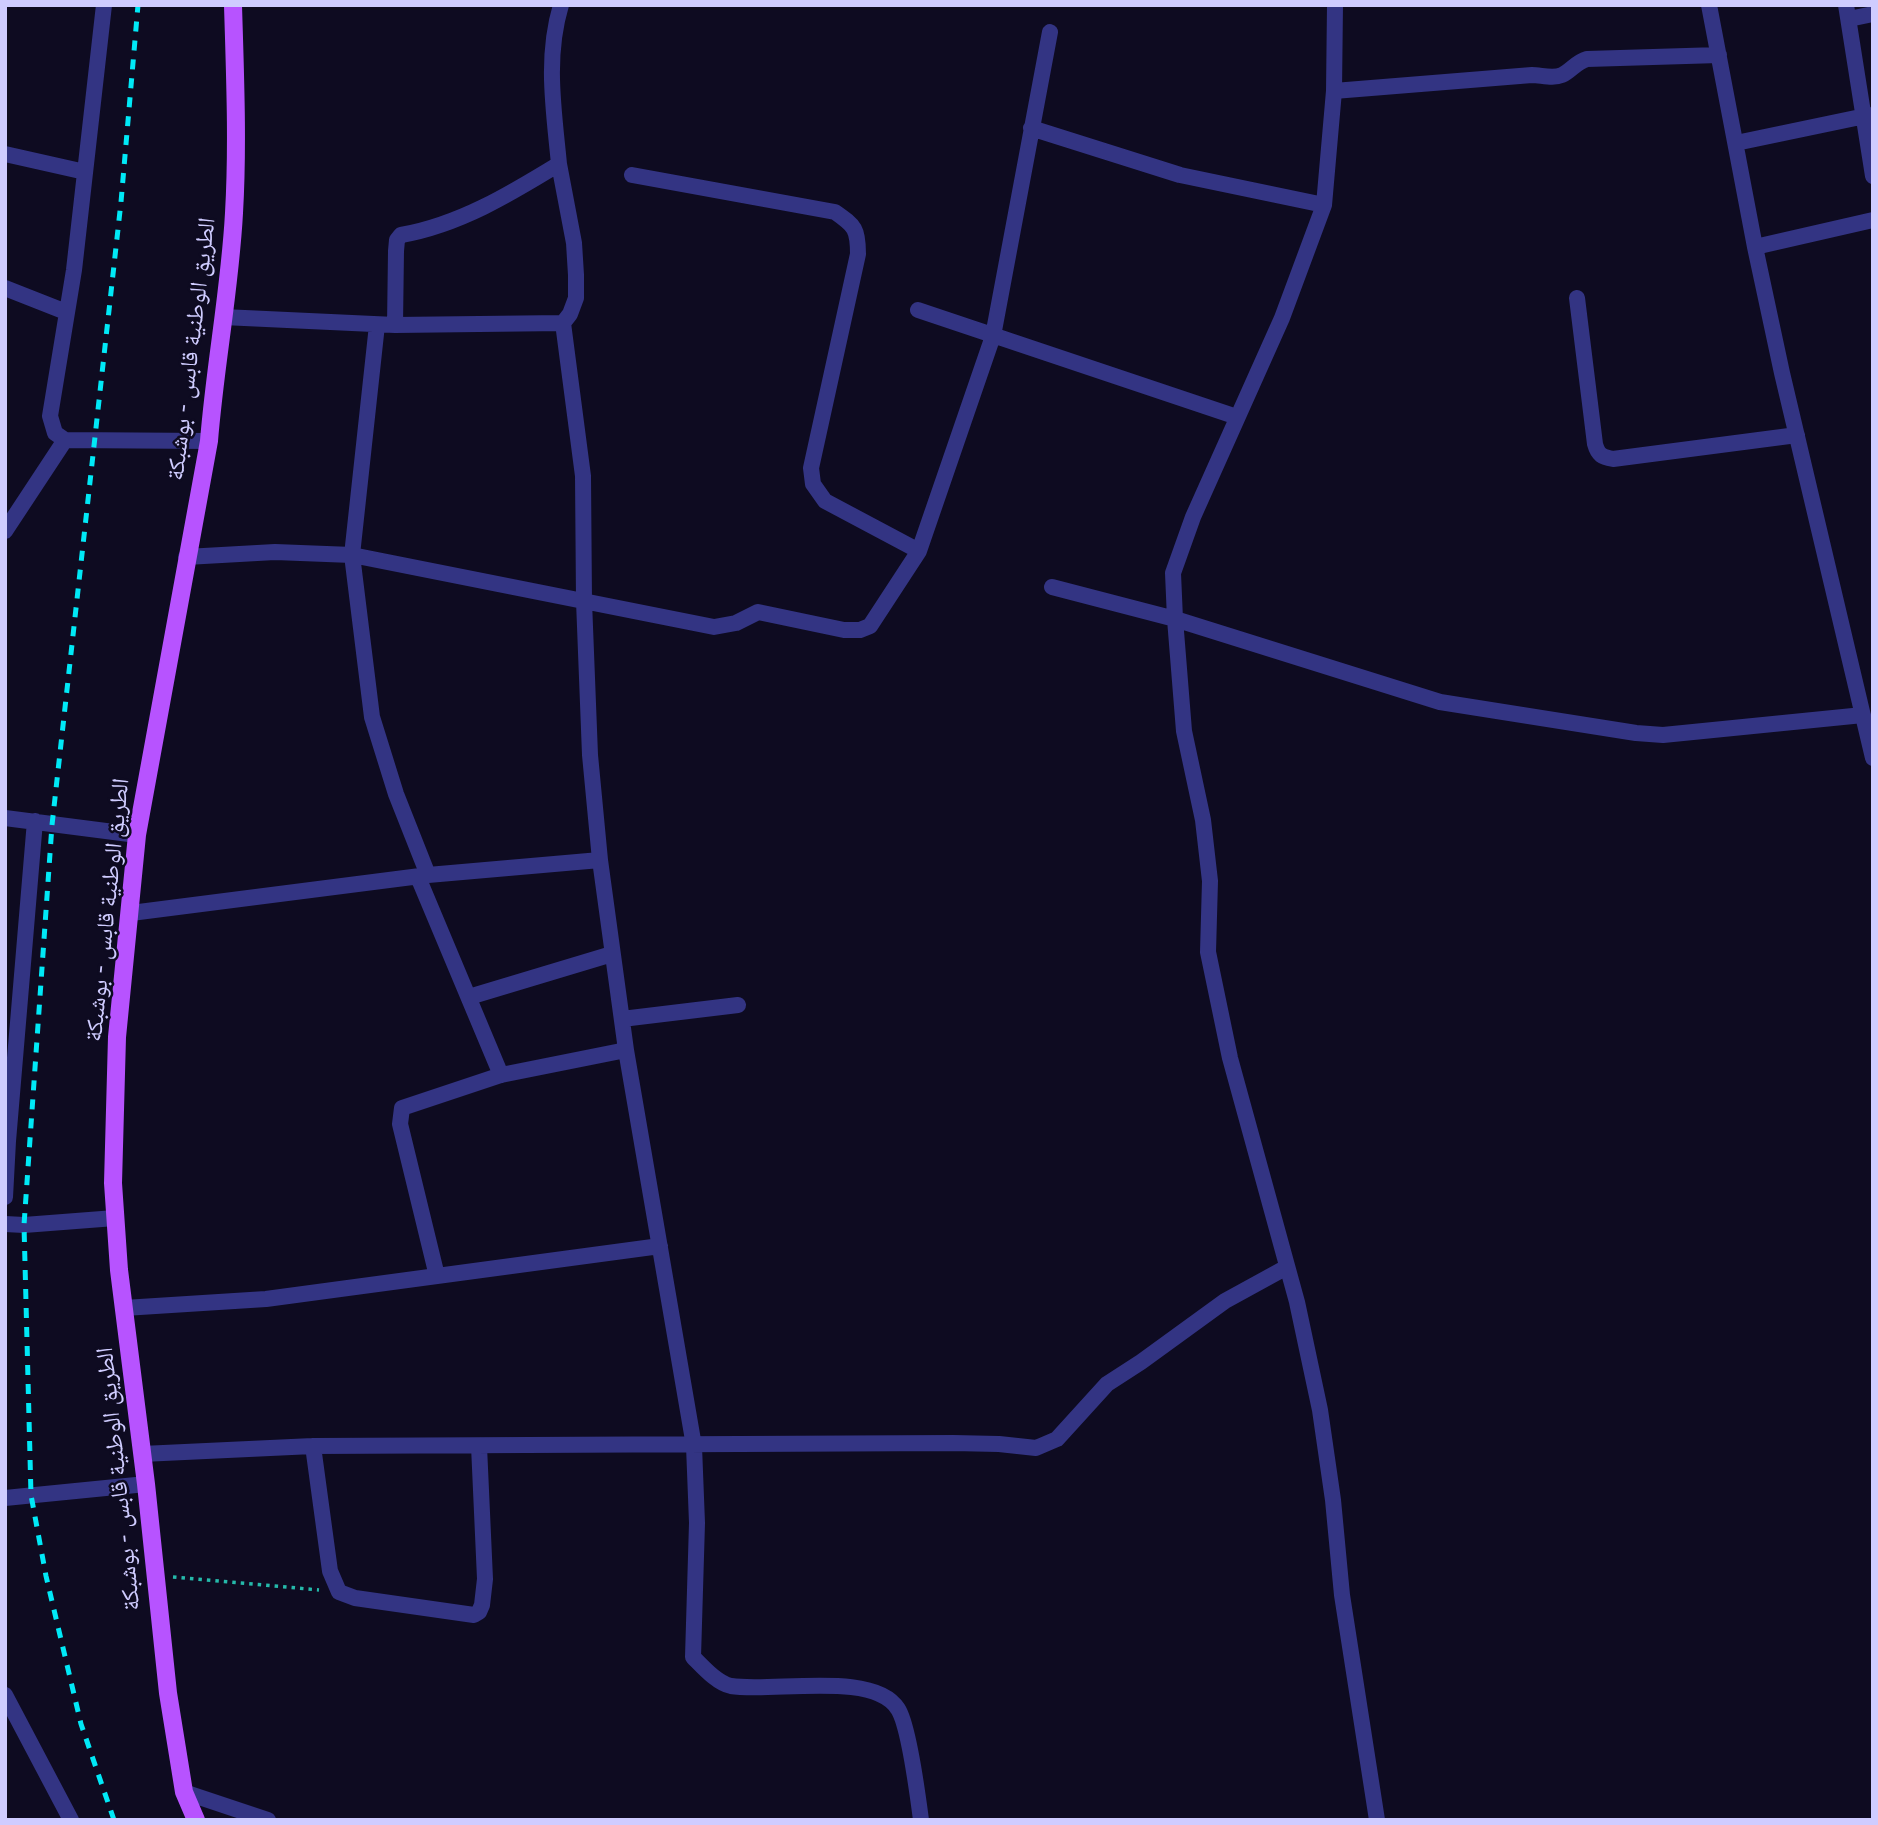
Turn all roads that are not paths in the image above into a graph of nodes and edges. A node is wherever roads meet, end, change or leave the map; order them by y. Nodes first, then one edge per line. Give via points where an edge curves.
1 (104, 5) edge
2 (233, 5) edge
3 (561, 5) edge
4 (1335, 5) edge
5 (1709, 5) edge
6 (1847, 12) edge
7 (1873, 13) edge
8 (1050, 32) dead end
9 (1718, 55) junction
10 (1334, 91) junction
11 (1868, 116) edge
12 (1031, 128) junction
13 (1735, 143) junction
14 (5, 155) edge
15 (559, 164) junction
16 (85, 172) junction
17 (632, 175) dead end
18 (1873, 176) edge
19 (1324, 205) junction
20 (1873, 220) edge
21 (1755, 247) junction
22 (5, 288) edge
23 (1577, 298) dead end
24 (918, 310) dead end
25 (66, 312) junction
26 (223, 317) junction
27 (563, 323) junction
28 (377, 325) junction
29 (395, 325) junction
30 (993, 336) junction
31 (1237, 417) junction
32 (1797, 435) junction
33 (65, 440) junction
34 (209, 441) junction
35 (5, 531) edge
36 (919, 551) junction
37 (352, 555) junction
38 (186, 557) junction
39 (1052, 587) dead end
40 (584, 601) junction
41 (1175, 619) junction
42 (1863, 715) junction
43 (1873, 758) edge
44 (5, 818) edge
45 (35, 821) junction
46 (136, 835) junction
47 (600, 860) junction
48 (423, 876) junction
49 (131, 913) junction
50 (612, 954) junction
51 (469, 997) junction
52 (738, 1005) dead end
53 (622, 1019) junction
54 (626, 1050) junction
55 (501, 1075) junction
56 (5, 1197) edge
57 (115, 1218) junction
58 (5, 1224) edge
59 (660, 1246) junction
60 (1286, 1267) junction
61 (437, 1276) junction
62 (124, 1308) junction
63 (479, 1446) junction
64 (694, 1446) junction
65 (313, 1447) junction
66 (142, 1454) junction
67 (146, 1484) junction
68 (5, 1498) edge
69 (5, 1695) edge
70 (184, 1792) junction
71 (71, 1820) edge
72 (197, 1820) edge
73 (268, 1820) edge
74 (921, 1820) edge
75 (1377, 1820) edge

1 - 16 street
2 - 26 main road, الطريق الوطنية قابس - بوشبكة via 234,213
3 - 15 street via 551,50
4 - 10 street
5 - 9 street
6 - 7 street
6 - 11 street
8 - 12 street
9 - 10 street via 1587,59 1555,77
9 - 13 street
10 - 19 street
11 - 13 street
11 - 18 street
12 - 19 street via 1180,175
12 - 30 street
13 - 21 street
14 - 16 street
15 - 27 street via 574,243 576,286 576,298
15 - 29 street via 506,197 452,222 401,235 396,251
16 - 25 street
17 - 36 street via 835,212 852,224 858,235 858,254 811,468 813,484 825,501
19 - 31 street via 1282,318
20 - 21 street
21 - 32 street
22 - 25 street
23 - 32 street via 1595,444 1602,457
24 - 30 street
25 - 33 street via 50,416 55,433
26 - 28 street
26 - 34 main road, الطريق الوطنية قابس - بوشبكة
27 - 29 street
27 - 40 street via 583,476
28 - 29 street
28 - 37 street
30 - 31 street
30 - 36 street
31 - 41 street via 1173,573
32 - 42 street
33 - 34 street
33 - 35 street
34 - 38 main road, الطريق الوطنية قابس - بوشبكة
36 - 40 street via 876,618 860,630 758,612 715,627
37 - 38 street via 275,552
37 - 40 street
37 - 48 street via 372,717
38 - 46 main road, الطريق الوطنية قابس - بوشبكة
39 - 41 street
40 - 47 street via 590,755
41 - 42 street via 1440,702 1636,733
41 - 60 street via 1184,731 1203,820 1210,881 1208,952 1230,1058
42 - 43 street
44 - 45 street
45 - 46 street
45 - 56 street
46 - 49 main road, الطريق الوطنية قابس - بوشبكة
47 - 48 street
47 - 50 street
48 - 49 street
48 - 51 street
49 - 57 main road, الطريق الوطنية قابس - بوشبكة via 117,1050
50 - 51 street
50 - 53 street
51 - 55 street
52 - 53 street
53 - 54 street
54 - 55 street
54 - 59 street
55 - 61 street via 402,1108 400,1124
57 - 58 street
57 - 62 main road, الطريق الوطنية قابس - بوشبكة
59 - 61 street
59 - 64 street
60 - 64 street via 1225,1301 1107,1384 1057,1439 1036,1448 953,1443
60 - 75 street via 1320,1410 1342,1595
61 - 62 street via 266,1299
62 - 66 main road, الطريق الوطنية قابس - بوشبكة
63 - 64 street
63 - 65 street
63 - 65 street via 485,1578 482,1605 474,1615 339,1592 330,1571
64 - 74 street via 693,1657 730,1686 827,1685 884,1695 899,1709
65 - 66 street
66 - 67 main road, الطريق الوطنية قابس - بوشبكة
67 - 68 street
67 - 70 main road, الطريق الوطنية قابس - بوشبكة via 168,1693
69 - 71 street
70 - 72 main road, الطريق الوطنية قابس - بوشبكة
70 - 73 street

